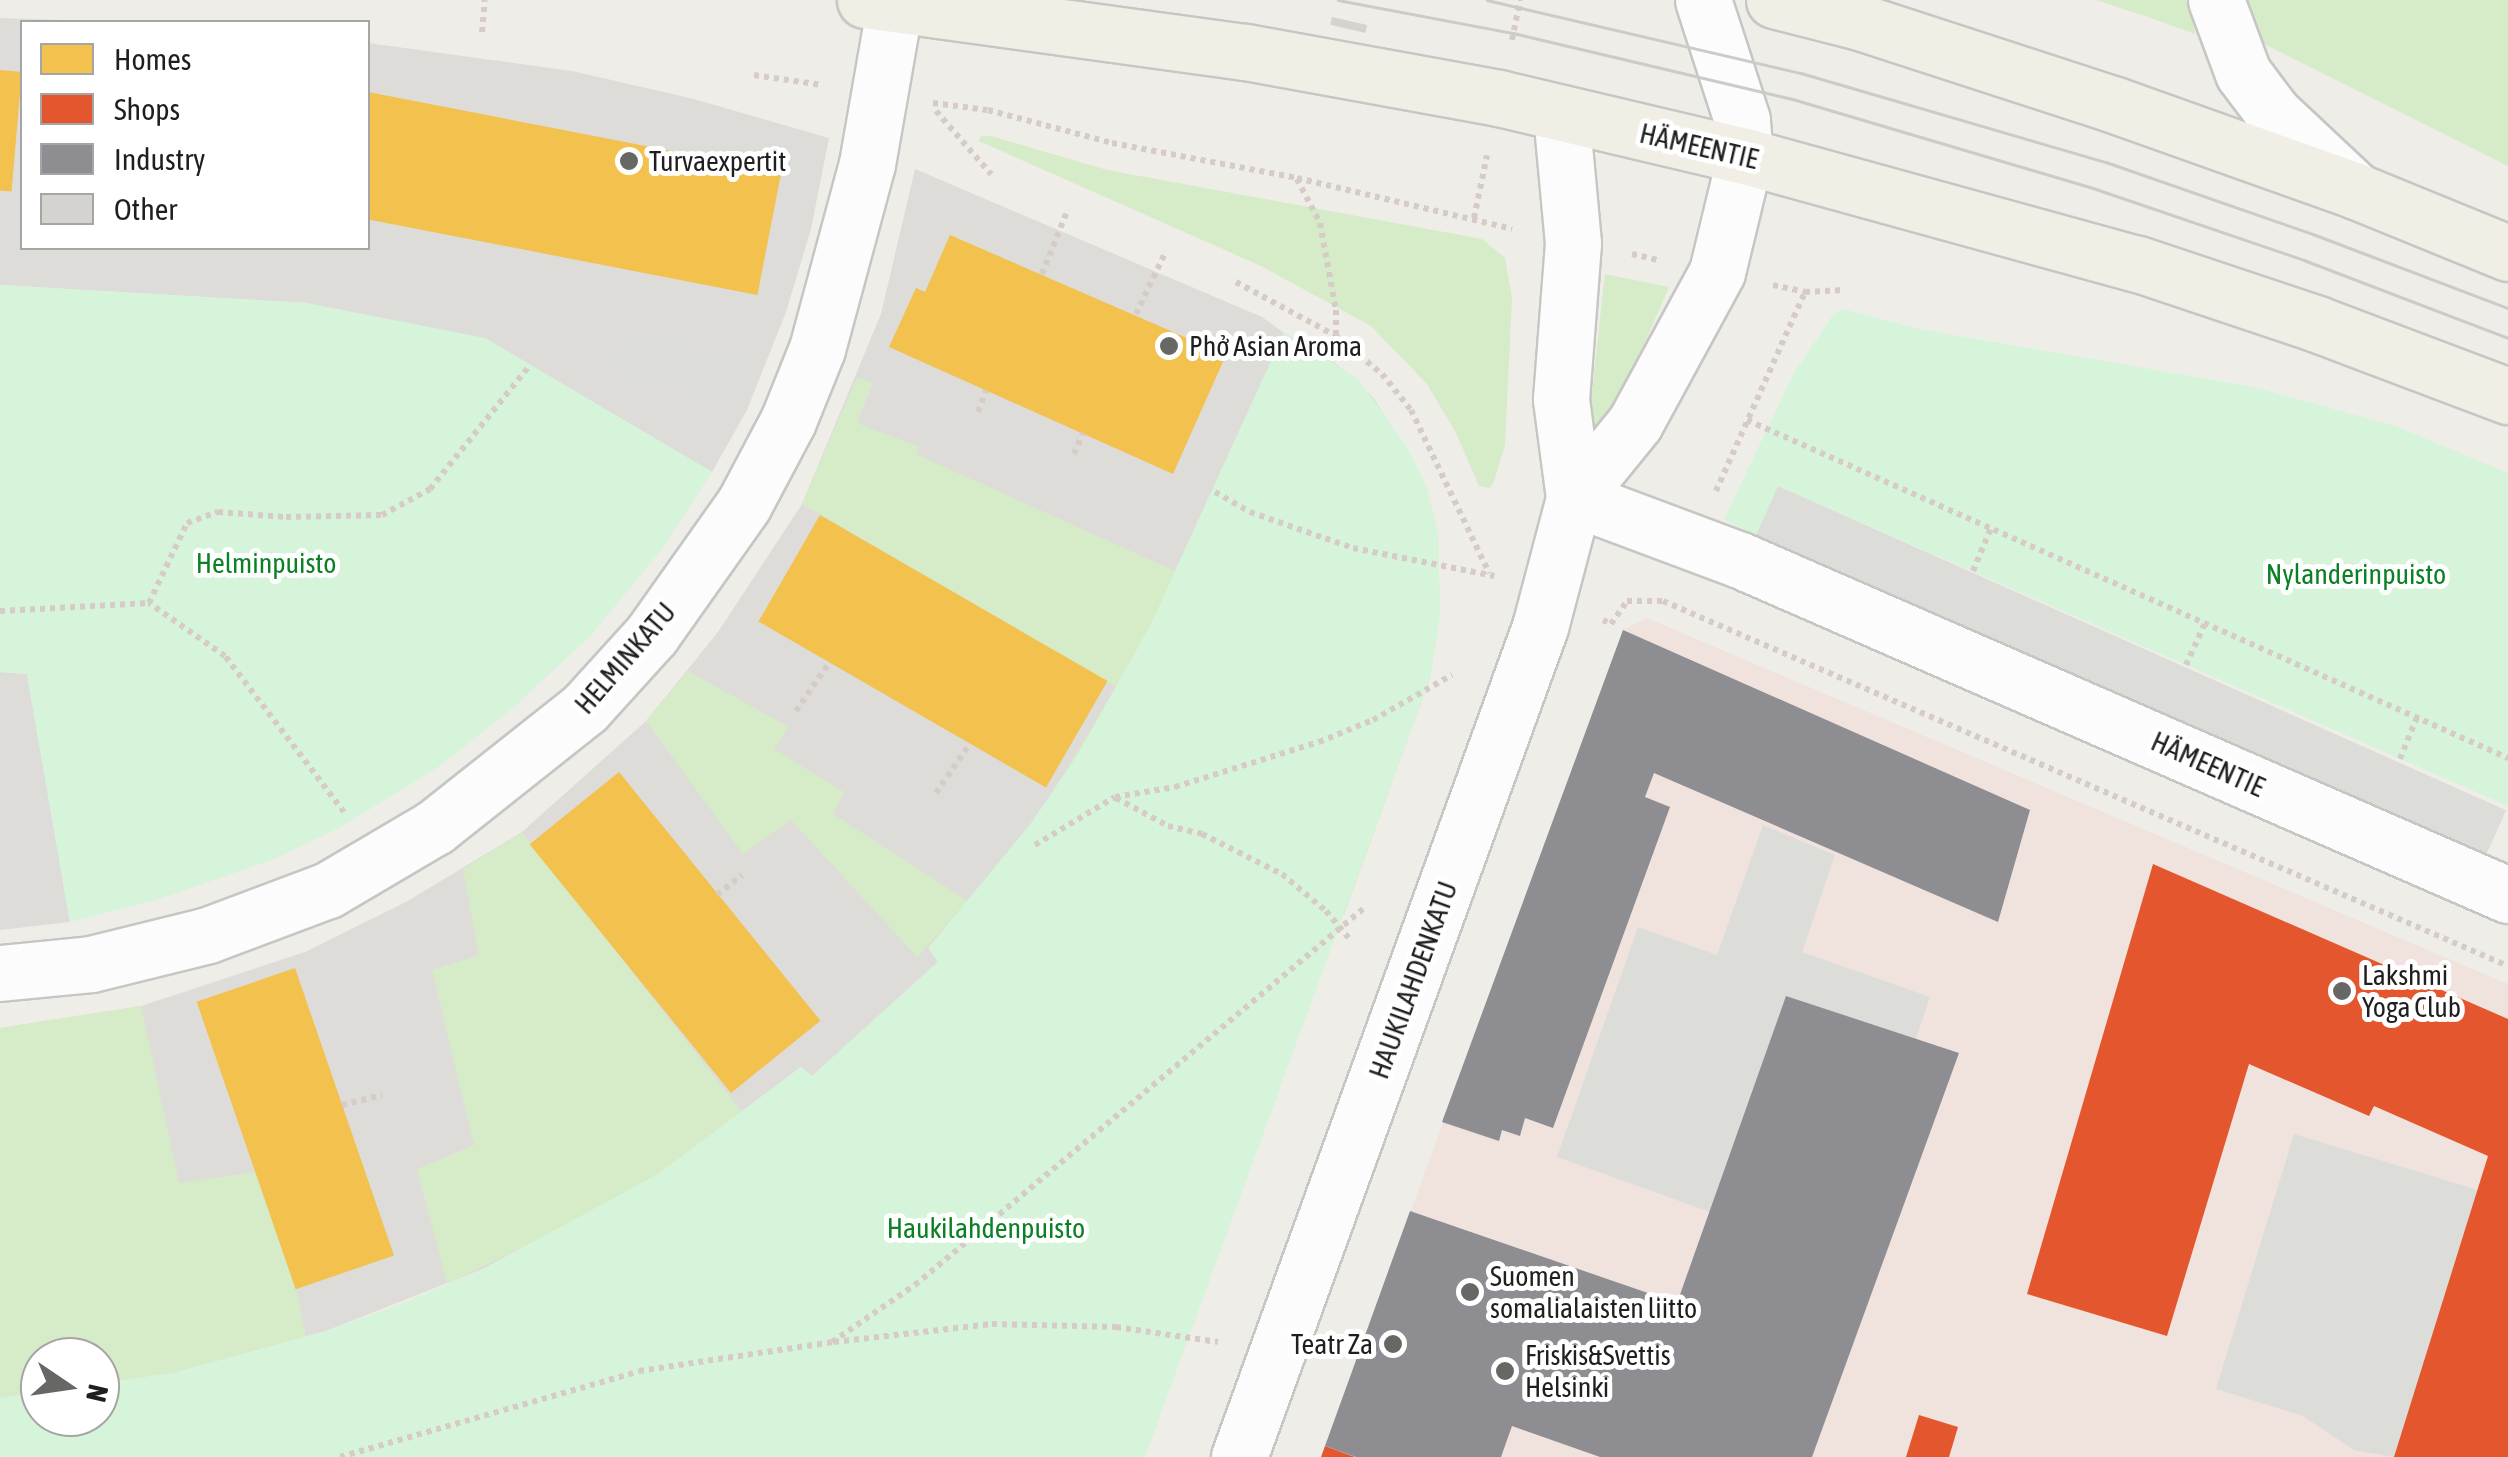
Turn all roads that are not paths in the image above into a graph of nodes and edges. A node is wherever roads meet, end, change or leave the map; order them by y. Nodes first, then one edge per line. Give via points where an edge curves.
1 (1702, 0) edge
2 (1774, 0) edge
3 (2216, 0) edge
4 (880, 2) edge
5 (1560, 114) junction
6 (1746, 156) junction
7 (2356, 191) junction
8 (2508, 254) edge
9 (2508, 396) edge
10 (1574, 498) junction
11 (2508, 895) edge
12 (0, 973) edge
13 (1238, 1457) edge

1 - 6 street, HAUKILAHDENKATU via 1742,120
2 - 7 main road via 2078,93
3 - 7 street via 2244,73 2274,112
4 - 5 main road, HÄMEENTIE via 1246,52
4 - 12 street, HELMINKATU via 880,94 817,349 788,421 744,504 652,634 586,708 436,827 328,890 208,936 91,964
5 - 6 main road, HÄMEENTIE
5 - 10 street, HAUKILAHDENKATU via 1550,238
6 - 9 main road, HÄMEENTIE via 2138,264
6 - 10 street, HAUKILAHDENKATU via 1717,272 1636,423
7 - 8 main road
10 - 11 street, HÄMEENTIE via 1740,560
10 - 13 street, HAUKILAHDENKATU via 1540,628

